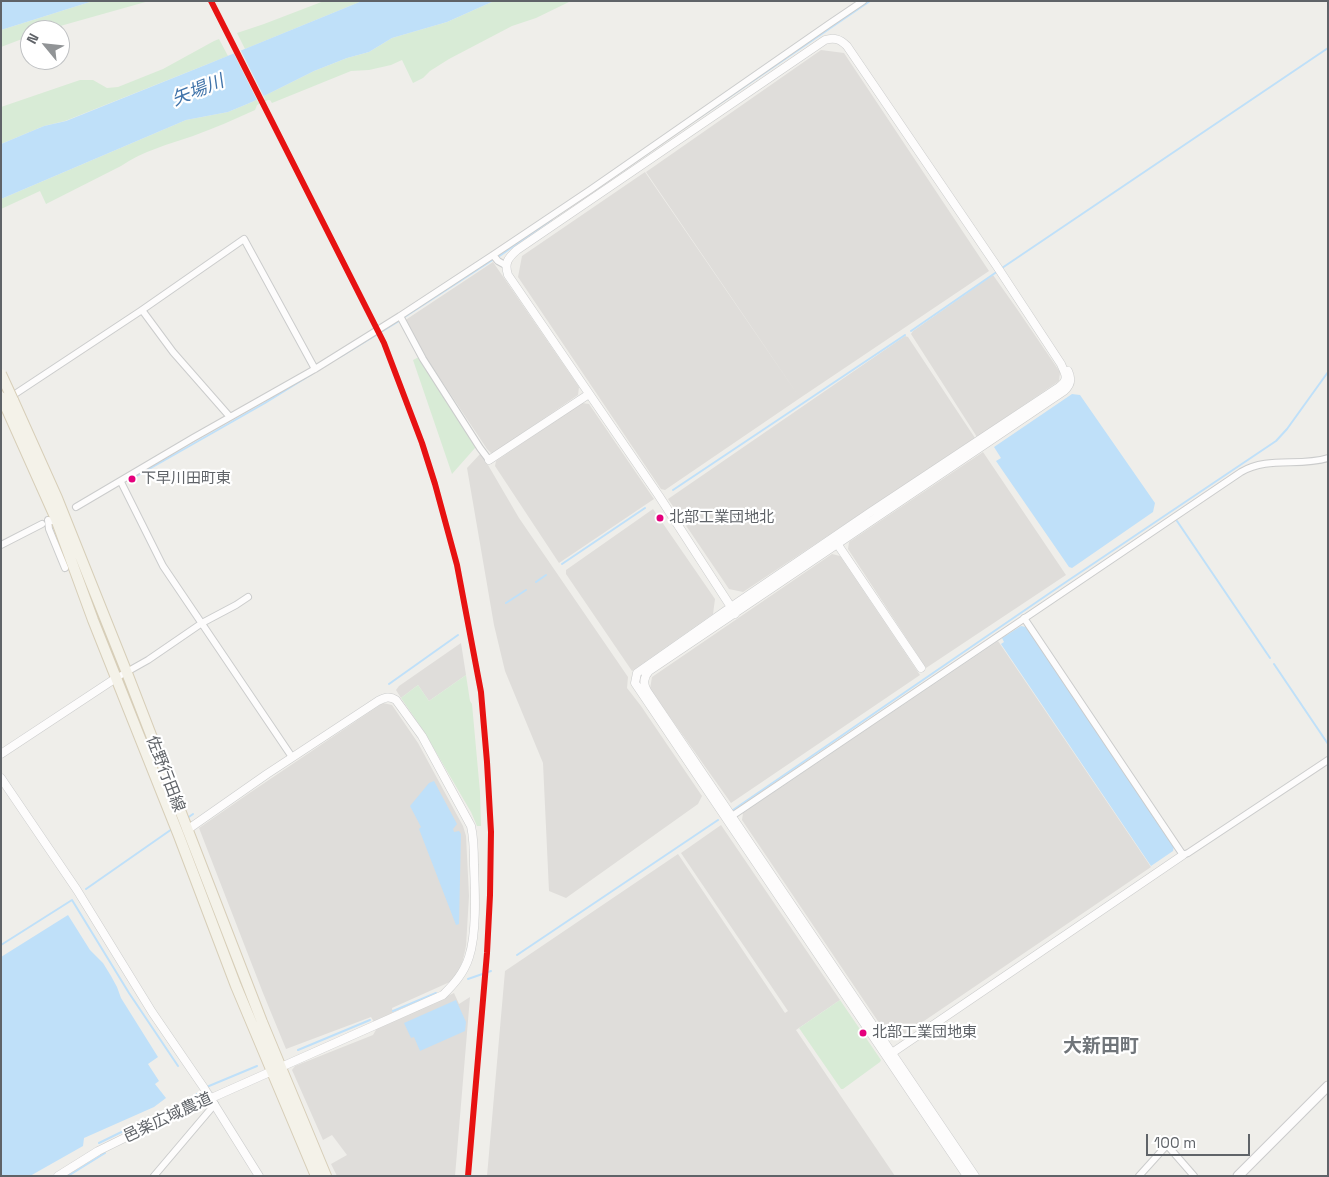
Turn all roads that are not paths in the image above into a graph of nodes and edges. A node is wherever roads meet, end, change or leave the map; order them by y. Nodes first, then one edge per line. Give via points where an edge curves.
1 (863, 1) edge
2 (493, 255) junction
3 (506, 265) junction
4 (142, 310) junction
5 (400, 316) junction
6 (315, 369) junction
7 (1, 374) edge
8 (589, 394) junction
9 (5, 401) edge
10 (230, 418) junction
11 (1328, 458) edge
12 (489, 460) joint
13 (120, 482) junction
14 (76, 507) dead end
15 (49, 523) junction
16 (835, 541) junction
17 (1, 545) edge
18 (65, 568) dead end
19 (248, 596) dead end
20 (733, 610) junction
21 (1024, 618) junction
22 (202, 623) junction
23 (921, 668) dead end
24 (127, 673) junction
25 (116, 678) junction
26 (1, 754) edge
27 (292, 757) junction
28 (1328, 760) edge
29 (1, 778) edge
30 (729, 818) junction
31 (187, 830) junction
32 (1184, 855) junction
33 (889, 1055) junction
34 (276, 1068) junction
35 (1328, 1086) edge
36 (213, 1101) junction
37 (309, 1149) junction
38 (58, 1176) edge
39 (154, 1176) edge
40 (259, 1176) edge
41 (316, 1176) edge
42 (326, 1176) edge
43 (967, 1176) edge
44 (975, 1176) edge
45 (1139, 1176) edge
46 (1194, 1176) edge
47 (1238, 1176) edge

1 - 2 street
2 - 3 street
2 - 5 street
3 - 8 street via 508,275
3 - 16 street via 517,250 824,40 835,38 842,41 998,268 1061,364 1066,377 1062,385
4 - 6 street via 244,239
4 - 9 street
4 - 10 street
5 - 6 street
5 - 12 street via 423,359
6 - 10 street
7 - 9 main road, 佐野行田線, bridge
8 - 12 street
8 - 20 street
9 - 15 main road, 佐野行田線 via 38,477
9 - 24 main road, 佐野行田線 via 57,498
10 - 13 street
11 - 21 street via 1310,462 1263,463 1247,468
13 - 14 street
13 - 22 street via 163,566
15 - 17 street
15 - 18 street
15 - 25 main road, 佐野行田線
16 - 20 street
16 - 23 street
19 - 22 street
20 - 30 street via 635,676 635,683
21 - 30 street
21 - 32 street
22 - 24 street
22 - 27 street
24 - 25 street
24 - 31 main road, 佐野行田線
25 - 26 street
25 - 34 main road, 佐野行田線 via 236,986
27 - 31 street, 邑楽広域農道
27 - 34 street, 邑楽広域農道 via 384,697 396,700 422,736 470,826 474,921 469,958 457,980 442,995
28 - 32 street
29 - 36 street
30 - 33 street
31 - 34 main road, 佐野行田線 via 262,1022
32 - 33 street
33 - 43 street
33 - 44 street
34 - 36 street, 邑楽広域農道
34 - 37 main road, 佐野行田線
35 - 47 main road
36 - 38 street, 邑楽広域農道 via 153,1124 98,1151
36 - 39 street
36 - 40 street
37 - 41 main road, 佐野行田線
37 - 42 main road, 佐野行田線
45 - 46 street via 1167,1145

